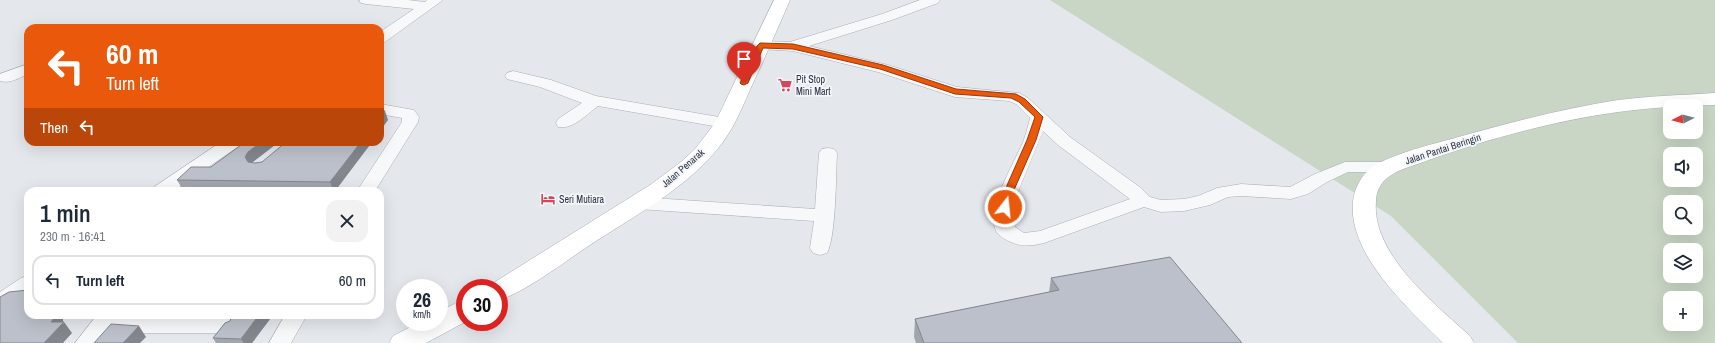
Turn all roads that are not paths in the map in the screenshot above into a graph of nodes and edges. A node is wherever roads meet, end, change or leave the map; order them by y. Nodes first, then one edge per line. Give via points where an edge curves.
1 (366, 0) edge
2 (782, 0) edge
3 (933, 0) edge
4 (432, 3) edge
5 (384, 36) edge
6 (760, 46) junction
7 (793, 47) junction
8 (24, 71) edge
9 (514, 76) dead end
10 (5, 78) dead end
11 (1715, 99) edge
12 (595, 101) junction
13 (384, 110) edge
14 (1039, 117) junction
15 (564, 123) dead end
16 (725, 123) junction
17 (227, 146) edge
18 (828, 153) dead end
19 (1390, 167) junction
20 (167, 187) edge
21 (369, 187) edge
22 (1143, 201) junction
23 (638, 203) junction
24 (824, 216) junction
25 (820, 248) dead end
26 (24, 286) edge
27 (508, 286) edge
28 (0, 302) edge
29 (456, 315) edge
30 (294, 319) edge
31 (105, 320) edge
32 (228, 325) edge
33 (86, 343) edge
34 (280, 343) edge
35 (403, 343) edge
36 (1460, 343) edge

1 - 4 street
2 - 6 street, Jalan Penarak
3 - 7 street
4 - 5 street
6 - 7 street
6 - 16 street, Jalan Penarak
7 - 14 street via 883,68 955,92 1013,96
8 - 10 street
9 - 12 street via 545,83
11 - 19 street, Jalan Pantai Beringin via 1637,104 1594,110 1523,125 1433,151
12 - 15 street
12 - 16 street
13 - 21 street via 408,114 410,122
14 - 22 street via 1064,142
14 - 22 street via 1032,140 1006,199 1005,230 1017,238 1044,237
16 - 23 street, Jalan Penarak via 717,138 701,154 672,180
17 - 20 street
18 - 24 street
19 - 22 street via 1345,168 1291,193 1241,190 1224,192 1203,201 1184,205 1161,206
19 - 36 street, Jalan Pantai Beringin via 1374,177 1367,190 1364,204 1366,227 1374,247 1418,302
23 - 24 street
23 - 27 street, Jalan Penarak
24 - 25 street
26 - 28 street
29 - 35 street
30 - 34 street
31 - 32 street
31 - 33 street

